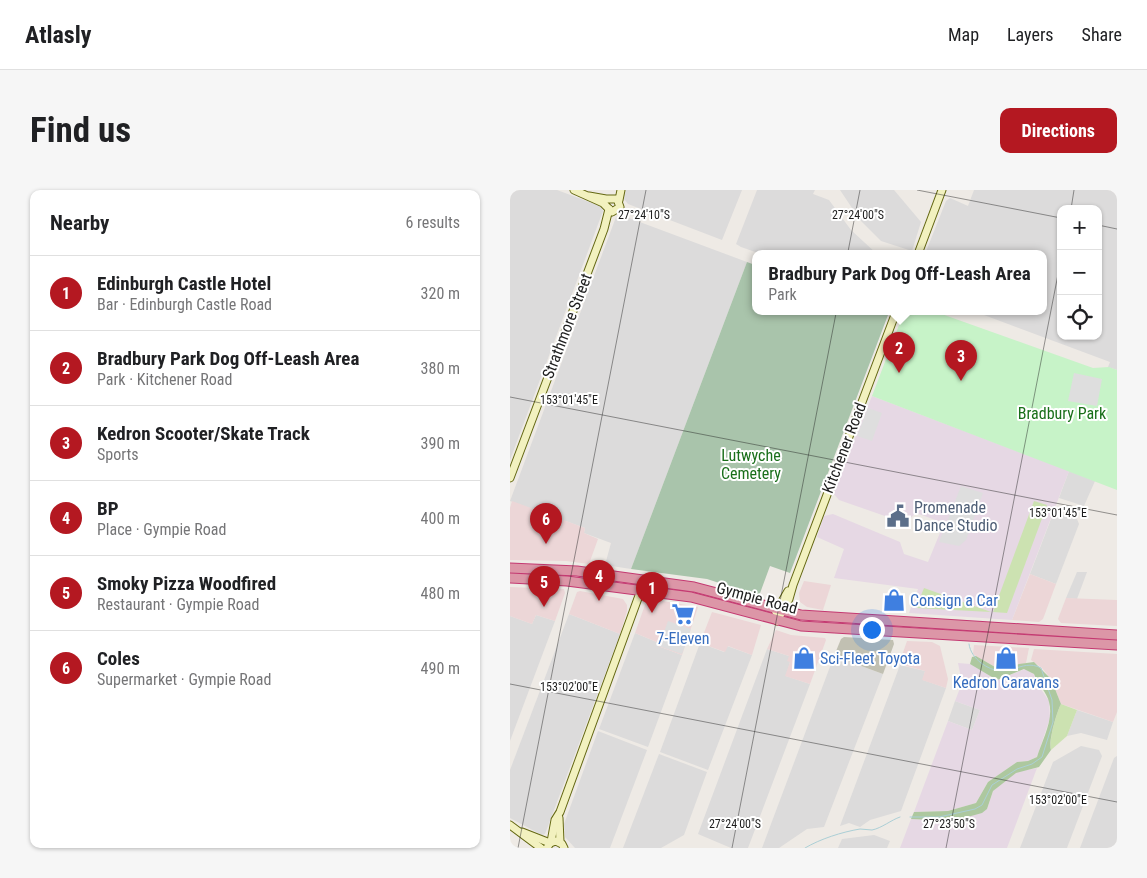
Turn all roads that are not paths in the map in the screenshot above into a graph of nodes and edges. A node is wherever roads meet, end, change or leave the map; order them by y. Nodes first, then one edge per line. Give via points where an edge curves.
1 (574, 190) edge
2 (617, 190) edge
3 (621, 190) edge
4 (942, 190) edge
5 (612, 204) junction
6 (920, 250) edge
7 (895, 315) edge
8 (510, 478) edge
9 (510, 568) edge
10 (510, 578) edge
11 (641, 590) junction
12 (780, 611) junction
13 (774, 620) junction
14 (979, 626) junction
15 (1117, 635) edge
16 (988, 637) junction
17 (1117, 645) edge
18 (560, 812) junction
19 (510, 825) edge
20 (519, 832) junction
21 (550, 845) edge
22 (562, 845) edge
23 (541, 848) edge

1 - 5 street
2 - 5 street
3 - 5 street
4 - 6 street
5 - 8 street, Strathmore Street
7 - 12 street, Kitchener Road via 793,585
9 - 12 highway, Gympie Road via 570,571 694,587
10 - 11 highway, Gympie Road via 567,580
11 - 13 highway, Gympie Road via 709,601
11 - 18 street
12 - 13 street, Kitchener Road
12 - 14 highway, Gympie Road via 826,618
13 - 16 highway, Gympie Road via 820,627
14 - 15 highway, Gympie Road
14 - 16 highway via 979,632
16 - 17 highway, Gympie Road
18 - 21 street
18 - 22 street
19 - 20 street
20 - 21 street
20 - 23 street
21 - 22 street

